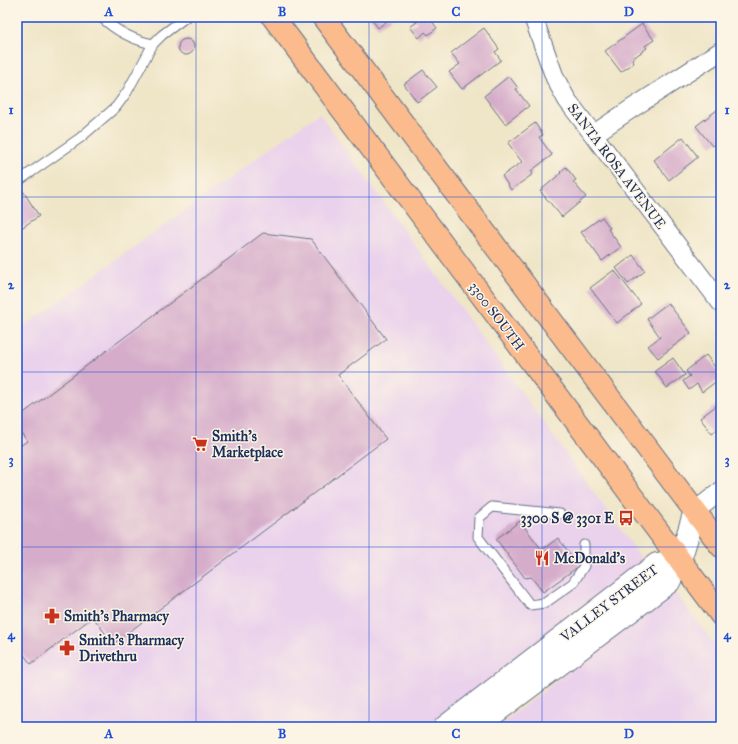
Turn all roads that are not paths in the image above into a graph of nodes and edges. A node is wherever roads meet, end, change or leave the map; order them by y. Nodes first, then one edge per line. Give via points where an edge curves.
1 (102, 17) edge
2 (186, 17) edge
3 (273, 17) edge
4 (323, 17) edge
5 (533, 17) edge
6 (153, 44) junction
7 (721, 51) edge
8 (594, 134) junction
9 (17, 182) edge
10 (721, 303) edge
11 (721, 491) edge
12 (695, 511) junction
13 (560, 514) dead end
14 (584, 545) dead end
15 (721, 546) edge
16 (680, 560) junction
17 (721, 615) edge
18 (445, 727) edge
19 (476, 727) edge

1 - 6 lane via 121,34
2 - 6 lane
3 - 16 main road, 3300 SOUTH
4 - 12 main road
5 - 8 street, SANTA ROSA AVENUE via 555,78 567,100
6 - 9 lane via 116,107 80,138
7 - 8 street
8 - 10 street, SANTA ROSA AVENUE
11 - 12 street
12 - 15 main road
12 - 16 street
13 - 14 lane via 492,506 479,518 478,537 530,605 545,602 573,583 584,566
16 - 17 main road, 3300 SOUTH
16 - 18 street, VALLEY STREET via 657,564
16 - 19 street, VALLEY STREET via 669,582

